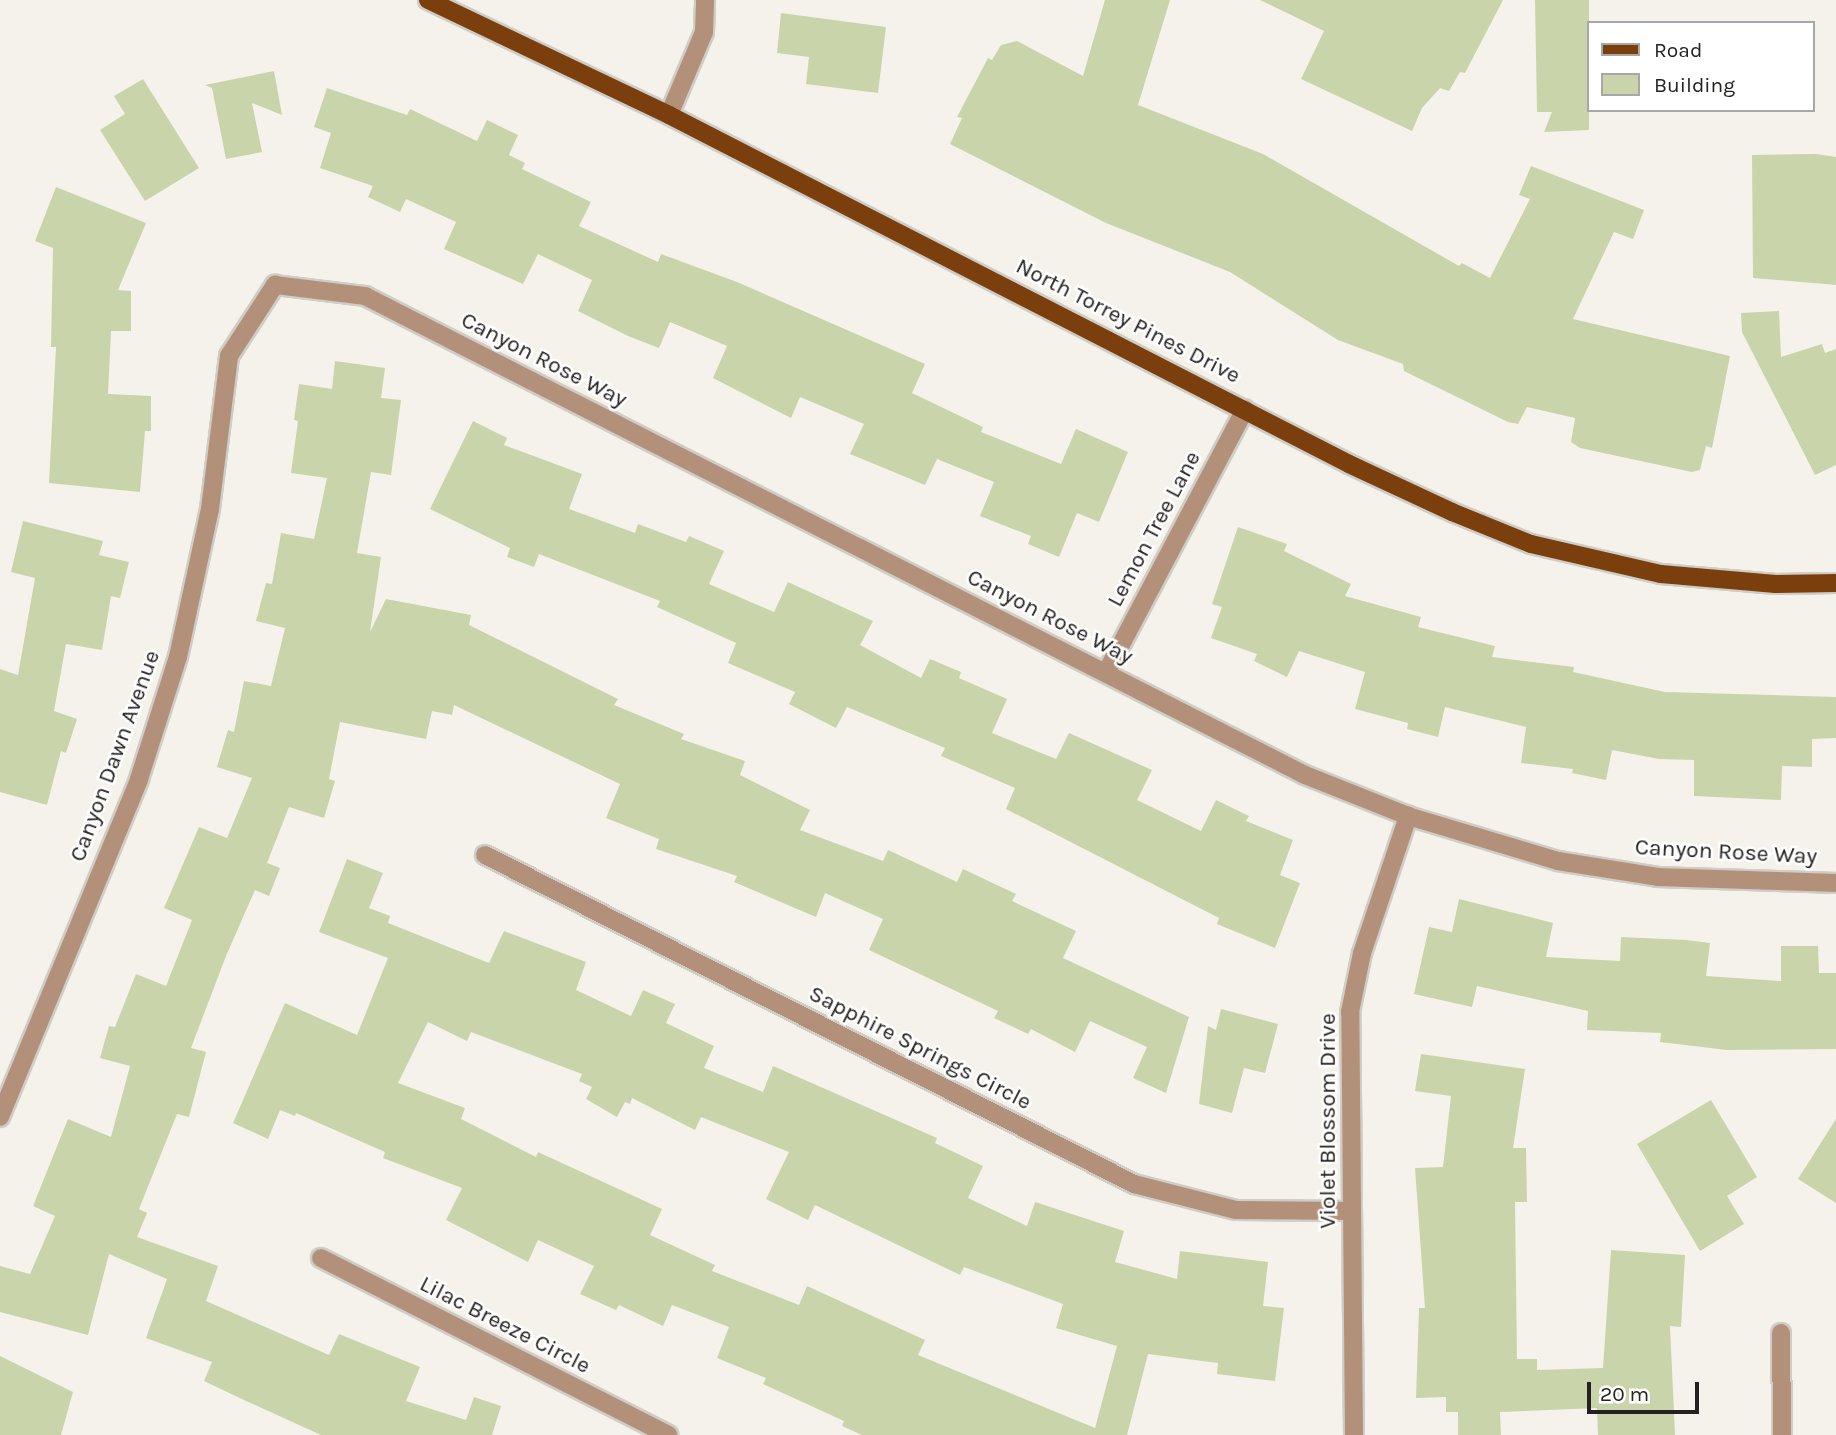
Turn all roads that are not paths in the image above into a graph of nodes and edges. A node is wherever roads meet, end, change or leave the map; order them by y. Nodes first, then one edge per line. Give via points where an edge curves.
1 (428, 0) edge
2 (705, 0) edge
3 (669, 115) junction
4 (275, 285) joint
5 (1245, 409) junction
6 (1836, 583) edge
7 (1106, 673) junction
8 (1408, 816) junction
9 (485, 855) dead end
10 (1836, 883) edge
11 (0, 1117) edge
12 (1352, 1211) junction
13 (321, 1258) dead end
14 (1781, 1333) dead end
15 (668, 1435) edge
16 (1354, 1435) edge
17 (1782, 1435) edge

1 - 3 main road, North Torrey Pines Drive
2 - 3 street via 704,32
3 - 5 main road, North Torrey Pines Drive
4 - 7 street, Canyon Rose Way via 365,296
4 - 11 street, Canyon Dawn Avenue via 229,356 210,509 178,657 143,767
5 - 6 main road, North Torrey Pines Drive via 1372,474 1531,544 1700,579
5 - 7 street, Lemon Tree Lane
7 - 8 street, Canyon Rose Way via 1305,775
8 - 10 street, Canyon Rose Way via 1558,861 1658,877
8 - 12 street, Violet Blossom Drive via 1362,953 1350,1012
9 - 12 street, Sapphire Springs Circle via 1134,1184 1236,1210
12 - 16 street, Violet Blossom Drive
13 - 15 street, Lilac Breeze Circle
14 - 17 street

